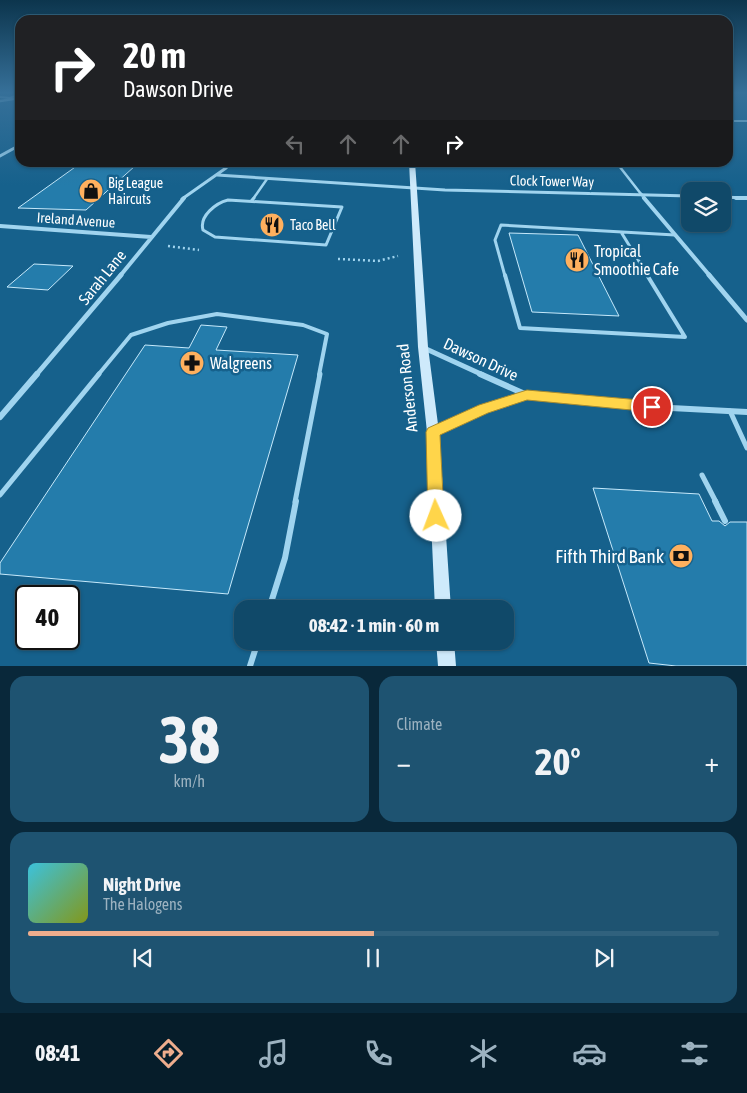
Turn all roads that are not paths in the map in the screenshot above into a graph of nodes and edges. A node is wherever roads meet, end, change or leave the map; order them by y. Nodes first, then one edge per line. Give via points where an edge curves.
1 (15, 148) edge
2 (0, 156) edge
3 (226, 167) edge
4 (412, 167) edge
5 (620, 167) edge
6 (217, 175) junction
7 (267, 179) junction
8 (414, 188) junction
9 (641, 194) junction
10 (681, 196) edge
11 (731, 197) edge
12 (747, 198) edge
13 (252, 200) junction
14 (1, 227) edge
15 (621, 232) junction
16 (675, 235) junction
17 (151, 237) junction
18 (326, 245) joint
19 (747, 320) edge
20 (423, 347) junction
21 (527, 395) junction
22 (730, 411) junction
23 (747, 412) edge
24 (0, 417) edge
25 (433, 432) junction
26 (747, 448) edge
27 (702, 475) dead end
28 (0, 495) edge
29 (725, 521) dead end
30 (272, 600) edge
31 (442, 600) edge
32 (255, 650) edge
33 (446, 650) edge
34 (250, 666) edge
35 (447, 666) edge

1 - 2 street
3 - 6 street, Sarah Lane
4 - 8 street, Anderson Road
5 - 9 lane
6 - 7 street, Clock Tower Way
6 - 17 street, Sarah Lane via 182,200
7 - 8 street, Clock Tower Way
7 - 13 lane
8 - 9 street, Clock Tower Way
8 - 20 street, Anderson Road
9 - 10 street, Clock Tower Way
9 - 16 street
11 - 12 street
13 - 18 lane via 342,207
13 - 18 lane via 226,200 215,204 201,222 201,228 215,237
14 - 17 street, Ireland Avenue
15 - 15 lane via 501,225 495,240 520,328 685,337
15 - 16 lane
16 - 19 street
17 - 24 street, Sarah Lane
20 - 21 street, Dawson Drive
20 - 25 street, Anderson Road
21 - 22 street, Dawson Drive via 633,406
21 - 25 street, Dawson Drive via 484,409
22 - 23 street, Dawson Drive
22 - 26 lane
25 - 31 street, Anderson Road
27 - 29 lane
28 - 30 lane via 131,335 168,323 217,314 303,325 327,334 285,558
32 - 34 lane
33 - 35 street

